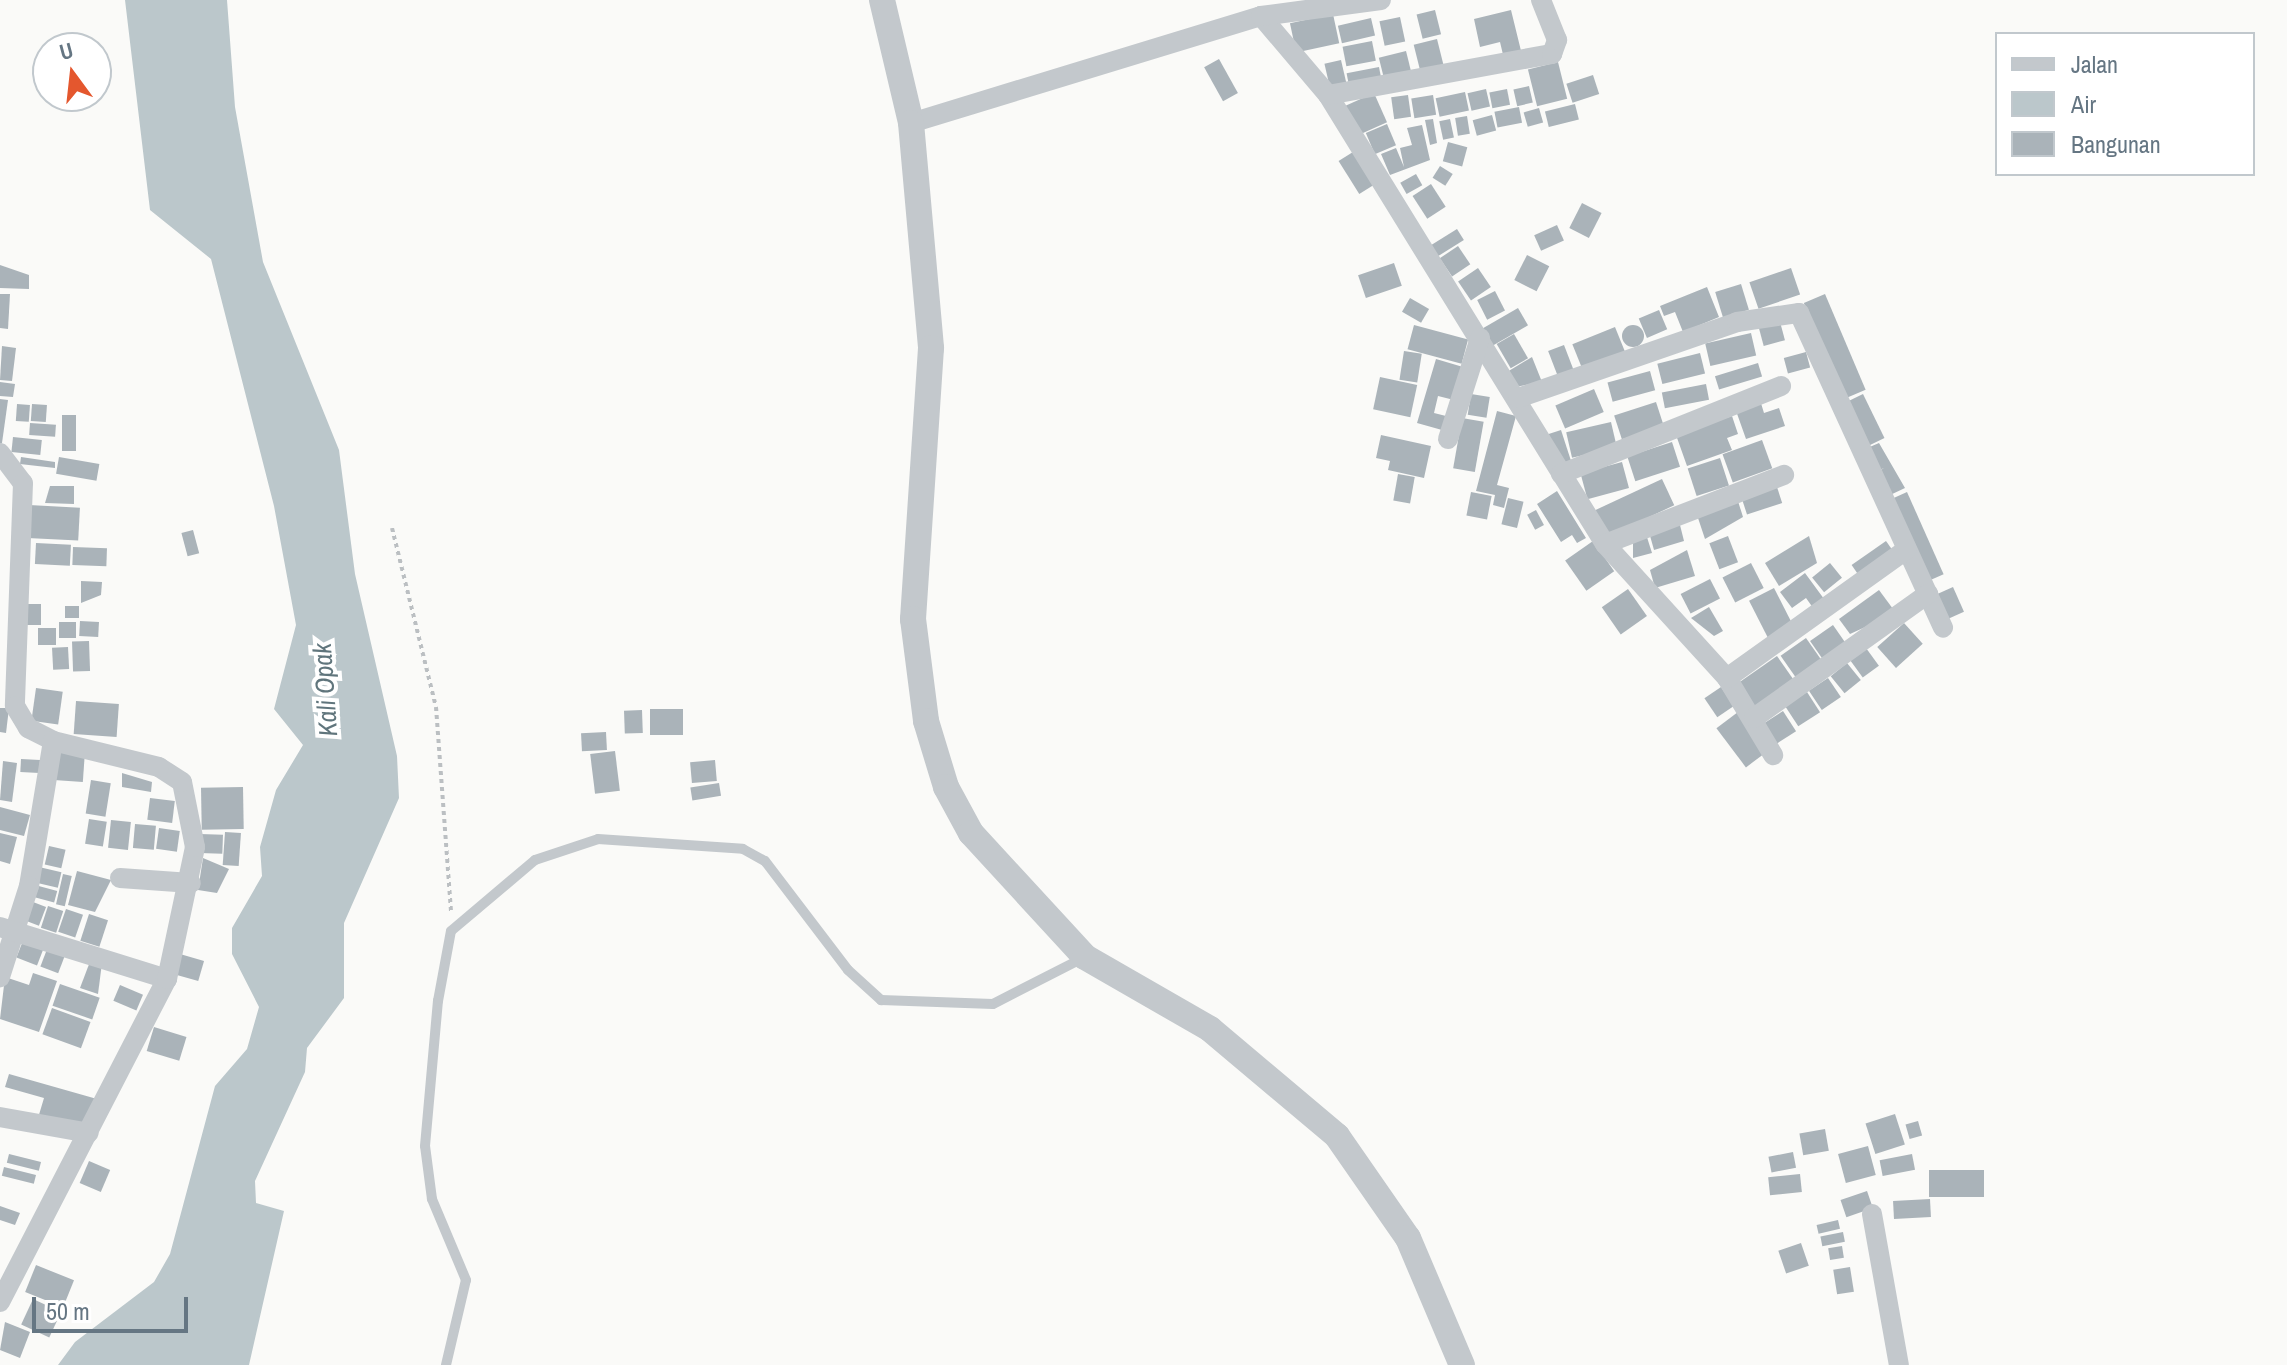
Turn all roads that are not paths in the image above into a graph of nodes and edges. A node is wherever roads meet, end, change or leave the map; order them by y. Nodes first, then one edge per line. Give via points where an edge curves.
1 (882, 0) edge
2 (1381, 0) edge
3 (1541, 0) edge
4 (1261, 16) junction
5 (1328, 95) junction
6 (911, 123) junction
7 (1480, 338) junction
8 (1781, 386) dead end
9 (1518, 398) junction
10 (1448, 439) dead end
11 (0, 453) edge
12 (1561, 474) junction
13 (1784, 475) dead end
14 (1605, 544) junction
15 (1907, 549) junction
16 (1928, 594) junction
17 (1943, 628) dead end
18 (1727, 678) junction
19 (8, 706) edge
20 (1754, 718) junction
21 (53, 741) junction
22 (1773, 755) dead end
23 (120, 878) dead end
24 (191, 883) junction
25 (8, 929) edge
26 (1085, 957) junction
27 (0, 977) edge
28 (167, 979) junction
29 (0, 1117) edge
30 (89, 1133) junction
31 (1872, 1214) dead end
32 (0, 1302) edge
33 (446, 1365) edge
34 (1462, 1365) edge
35 (1899, 1365) edge

1 - 6 street
2 - 4 street
3 - 5 street via 1557,40 1552,54
4 - 5 street
4 - 6 street
5 - 7 street
6 - 26 street via 931,348 913,619 926,721 946,787 971,833
7 - 9 street
7 - 10 street
8 - 12 street
9 - 12 street
9 - 15 street via 1737,322 1799,313
11 - 19 street via 23,483
12 - 14 street
13 - 14 street
14 - 18 street
15 - 16 street
15 - 18 street
16 - 17 street
16 - 20 street
18 - 20 street
19 - 21 street via 28,728
20 - 22 street
21 - 24 street via 159,767 182,782 195,847
21 - 25 street
23 - 24 street
24 - 28 street
25 - 27 street
25 - 28 street
26 - 33 lane via 993,1004 881,1000 848,970 765,861 743,849 598,839 535,860 451,931 425,1146 432,1199 466,1280
26 - 34 street via 1210,1029 1337,1136 1408,1238
28 - 30 street
29 - 30 street
30 - 32 street
31 - 35 street

